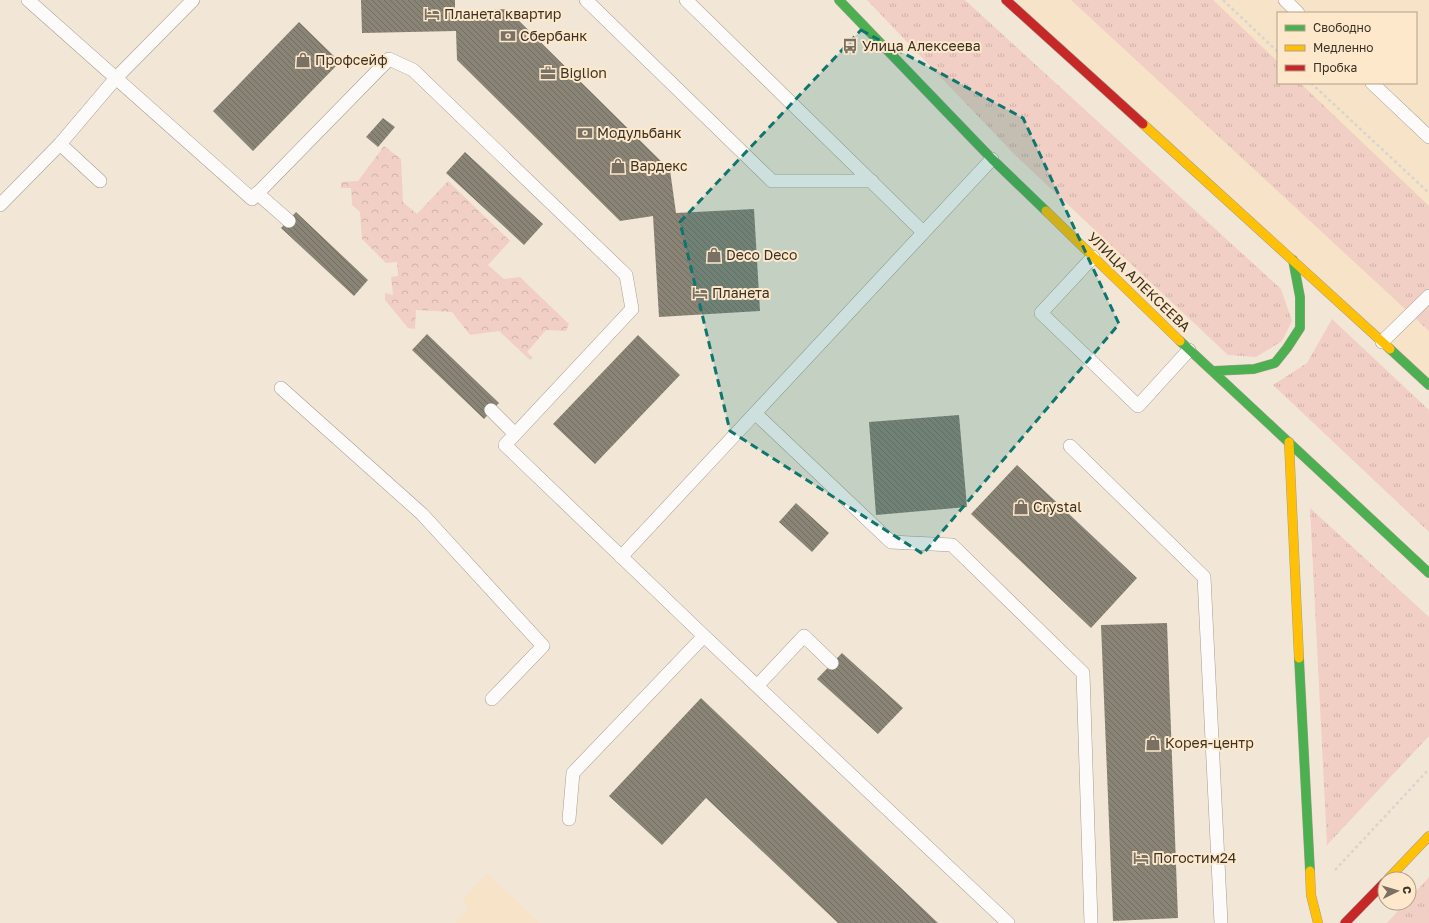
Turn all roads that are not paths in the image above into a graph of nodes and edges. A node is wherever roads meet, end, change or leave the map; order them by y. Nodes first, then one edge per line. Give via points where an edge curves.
1 (28, 0) edge
2 (193, 0) edge
3 (586, 0) edge
4 (686, 0) edge
5 (839, 0) edge
6 (1006, 0) edge
7 (1285, 0) edge
8 (1297, 12) edge
9 (116, 78) junction
10 (1373, 84) edge
11 (1429, 137) edge
12 (60, 144) junction
13 (992, 160) junction
14 (100, 181) dead end
15 (872, 181) junction
16 (258, 193) junction
17 (0, 205) edge
18 (289, 221) dead end
19 (923, 232) junction
20 (1093, 257) junction
21 (1293, 260) junction
22 (1429, 296) edge
23 (1382, 342) junction
24 (1189, 350) junction
25 (1213, 371) junction
26 (1429, 385) edge
27 (281, 388) dead end
28 (491, 410) dead end
29 (755, 413) junction
30 (515, 434) junction
31 (1289, 442) junction
32 (1070, 446) dead end
33 (621, 557) junction
34 (1429, 573) edge
35 (704, 636) junction
36 (832, 663) dead end
37 (757, 686) junction
38 (492, 699) dead end
39 (570, 819) dead end
40 (1429, 836) edge
41 (1396, 871) edge
42 (1377, 890) edge
43 (1008, 923) edge
44 (1091, 923) edge
45 (1221, 923) edge
46 (1318, 923) edge
47 (1345, 923) edge

1 - 9 lane
2 - 9 lane
3 - 15 lane via 772,182
4 - 15 lane
5 - 13 street, УЛИЦА АЛЕКСЕЕВА
6 - 21 street
7 - 8 lane
9 - 12 lane
9 - 16 lane via 252,199
10 - 11 lane
12 - 14 lane
12 - 17 lane
13 - 19 lane
13 - 20 street, УЛИЦА АЛЕКСЕЕВА
15 - 19 lane
16 - 18 lane
16 - 30 lane via 389,59 413,70 626,276 632,310
19 - 29 lane
20 - 24 street, УЛИЦА АЛЕКСЕЕВА
20 - 24 lane via 1041,312 1138,406
21 - 23 street
21 - 25 street via 1300,297 1300,328 1287,348 1276,363 1254,369
22 - 23 lane
23 - 26 street
24 - 25 street, УЛИЦА АЛЕКСЕЕВА
25 - 31 street, УЛИЦА АЛЕКСЕЕВА
27 - 38 lane via 422,514 543,646
28 - 30 lane
29 - 33 lane
29 - 44 lane via 890,542 952,545 1084,672
30 - 33 lane via 505,445
31 - 34 street, УЛИЦА АЛЕКСЕЕВА
31 - 46 street via 1311,895
32 - 45 lane via 1204,577
33 - 35 lane
35 - 37 lane
35 - 39 lane via 573,773
36 - 37 lane via 804,636
37 - 43 lane
40 - 41 street
42 - 47 street

